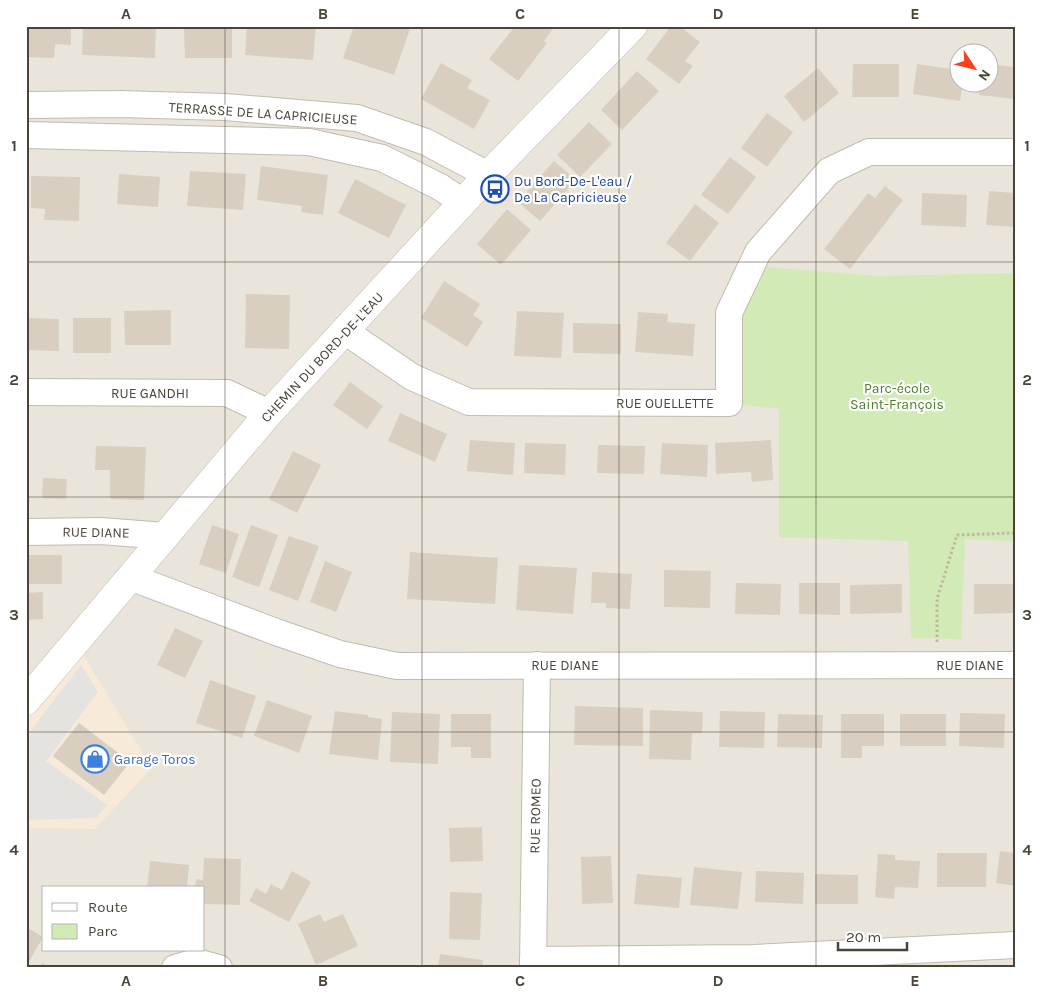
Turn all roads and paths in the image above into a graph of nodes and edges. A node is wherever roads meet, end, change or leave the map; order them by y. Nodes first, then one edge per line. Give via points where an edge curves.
1 (633, 26) edge
2 (120, 104) junction
3 (26, 105) edge
4 (26, 134) edge
5 (123, 138) junction
6 (1015, 152) edge
7 (488, 175) junction
8 (463, 202) junction
9 (346, 332) junction
10 (26, 392) edge
11 (269, 413) junction
12 (26, 532) edge
13 (1015, 533) edge
14 (166, 536) junction
15 (130, 577) junction
16 (537, 665) junction
17 (937, 665) junction
18 (1015, 665) edge
19 (26, 701) edge
20 (1015, 945) edge
21 (533, 964) edge
22 (175, 968) edge
23 (219, 968) edge

1 - 7 street, CHEMIN DU BORD-DE-L'EAU
2 - 3 street, TERRASSE DE LA CAPRICIEUSE
2 - 5 street
2 - 7 street, TERRASSE DE LA CAPRICIEUSE via 225,107 357,118 426,142
4 - 5 street, TERRASSE DE LA CAPRICIEUSE
5 - 8 street, TERRASSE DE LA CAPRICIEUSE via 309,142 382,158
6 - 9 street, RUE OUELLETTE via 869,152 829,171 758,252 729,313 729,403 469,402 412,377
7 - 8 street, CHEMIN DU BORD-DE-L'EAU
8 - 9 street, CHEMIN DU BORD-DE-L'EAU
9 - 11 street, CHEMIN DU BORD-DE-L'EAU
10 - 11 street, RUE GANDHI via 227,393
11 - 14 street, CHEMIN DU BORD-DE-L'EAU
12 - 14 street, RUE DIANE via 101,531
13 - 17 path via 957,535 937,599
14 - 15 street, CHEMIN DU BORD-DE-L'EAU
15 - 16 street, RUE DIANE via 340,654 396,666
15 - 19 street, CHEMIN DU BORD-DE-L'EAU
16 - 17 street, RUE DIANE
16 - 21 street, RUE ROMEO
17 - 18 street, RUE DIANE
20 - 21 street via 754,958
22 - 23 street via 196,962

